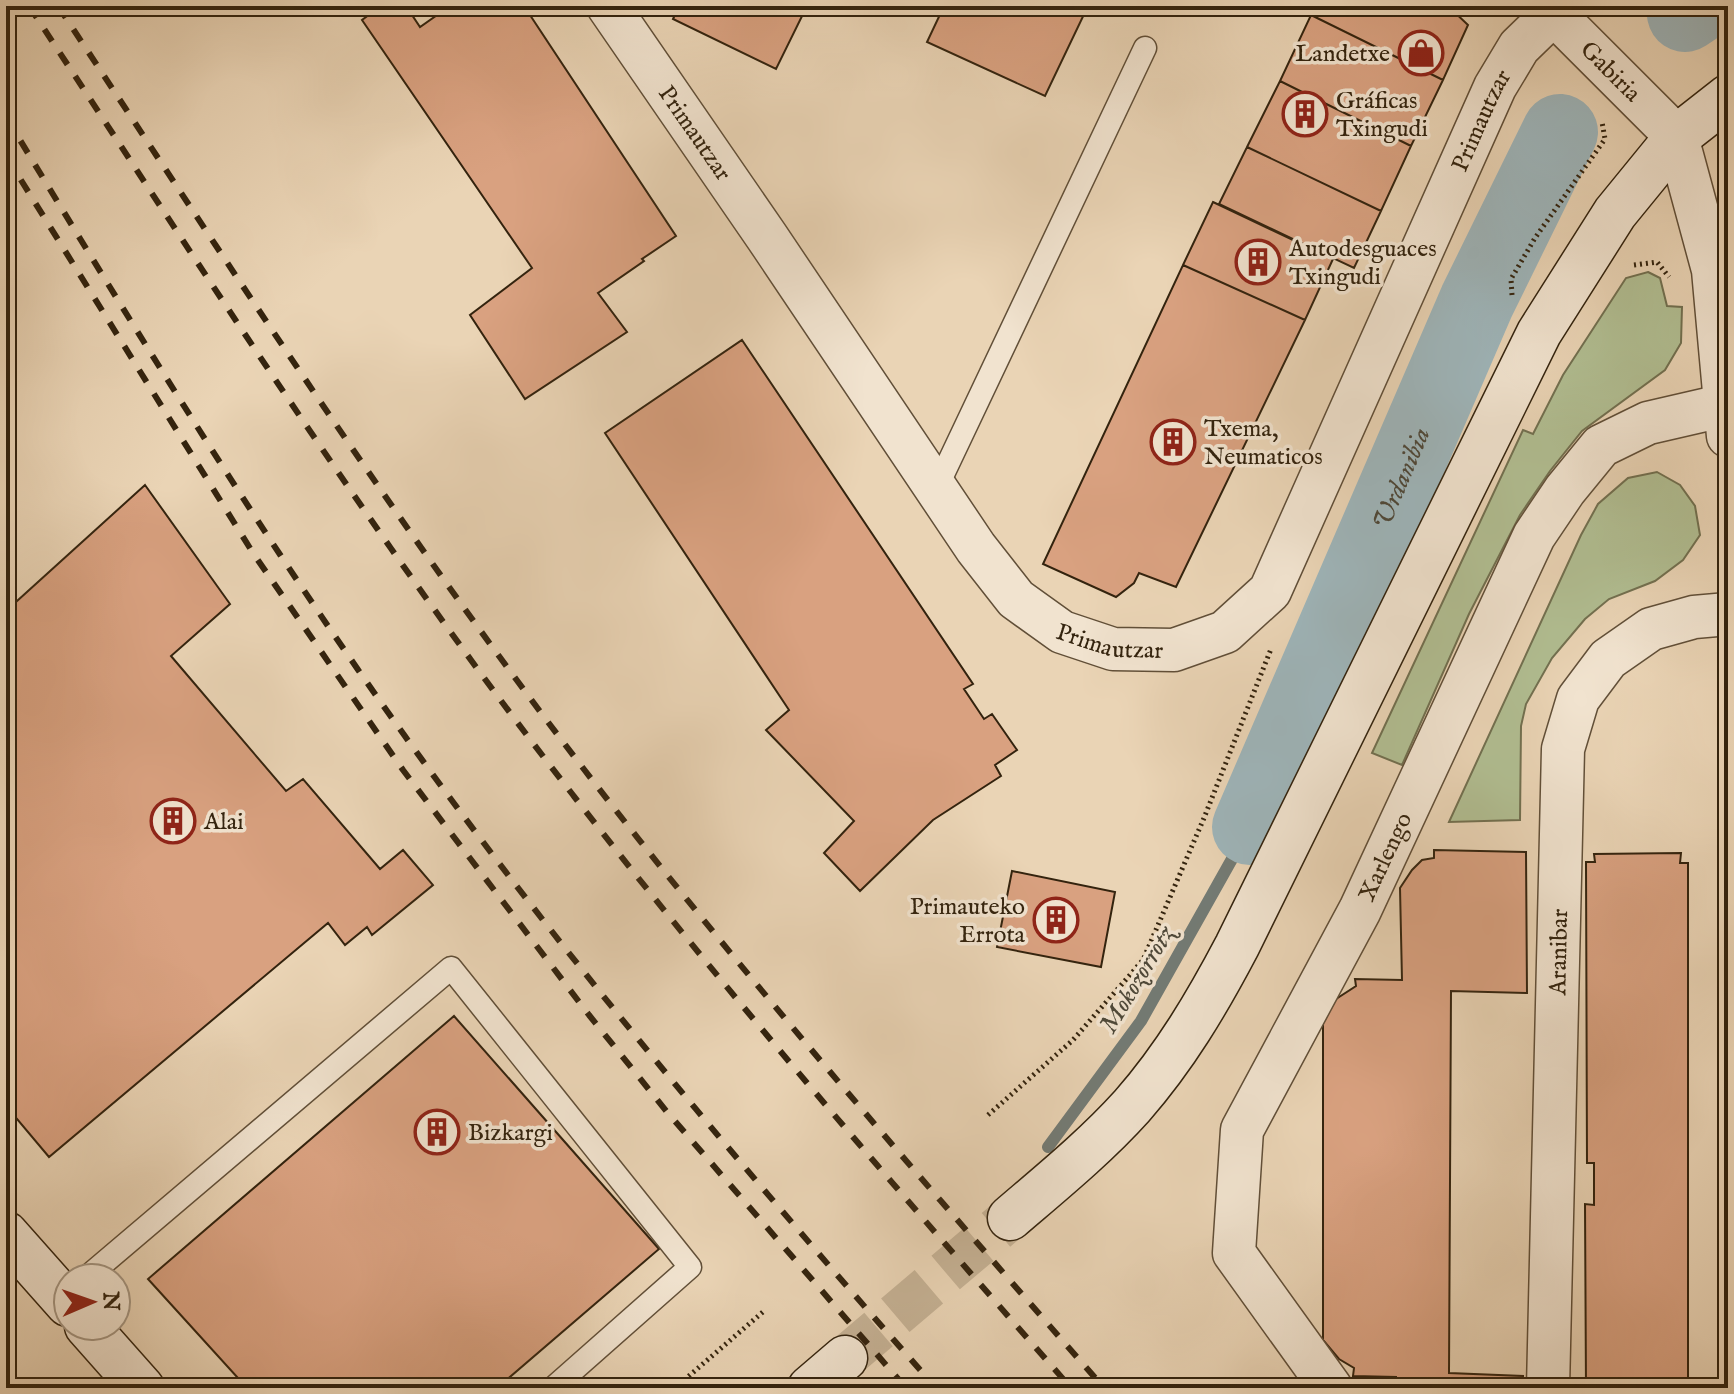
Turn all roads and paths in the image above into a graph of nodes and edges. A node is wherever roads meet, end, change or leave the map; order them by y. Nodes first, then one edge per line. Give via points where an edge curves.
1 (608, 6) edge
2 (1550, 10) edge
3 (1145, 48) dead end
4 (1728, 97) edge
5 (1600, 117) dead end
6 (1677, 137) junction
7 (1512, 303) dead end
8 (1727, 421) edge
9 (936, 489) junction
10 (1728, 614) edge
11 (1010, 1218) tunnel mouth
12 (6, 1234) edge
13 (117, 1262) edge
14 (52, 1279) edge
15 (764, 1311) dead end
16 (106, 1342) edge
17 (845, 1358) tunnel mouth
18 (142, 1388) edge
19 (553, 1388) edge
20 (675, 1388) edge
21 (810, 1388) edge
22 (1331, 1388) edge
23 (1548, 1388) edge

1 - 9 street, Primautzar
2 - 6 street, Gabiria
2 - 9 street, Primautzar via 1495,87 1270,591 1225,632 1174,650 1113,649 1062,632 1016,599
3 - 9 lane
4 - 6 main road
5 - 7 path via 1605,139 1511,279
6 - 8 street via 1713,270
6 - 11 main road via 1615,213 1539,333 1206,1004 1132,1106
8 - 22 street, Xarlengo via 1648,423 1601,446 1565,490 1534,536 1360,910 1242,1130 1234,1253
10 - 23 street, Aranibar via 1651,629 1608,659 1578,699 1563,749
12 - 14 main road
13 - 19 lane via 451,968 690,1267
15 - 20 path
16 - 18 main road
17 - 21 main road

